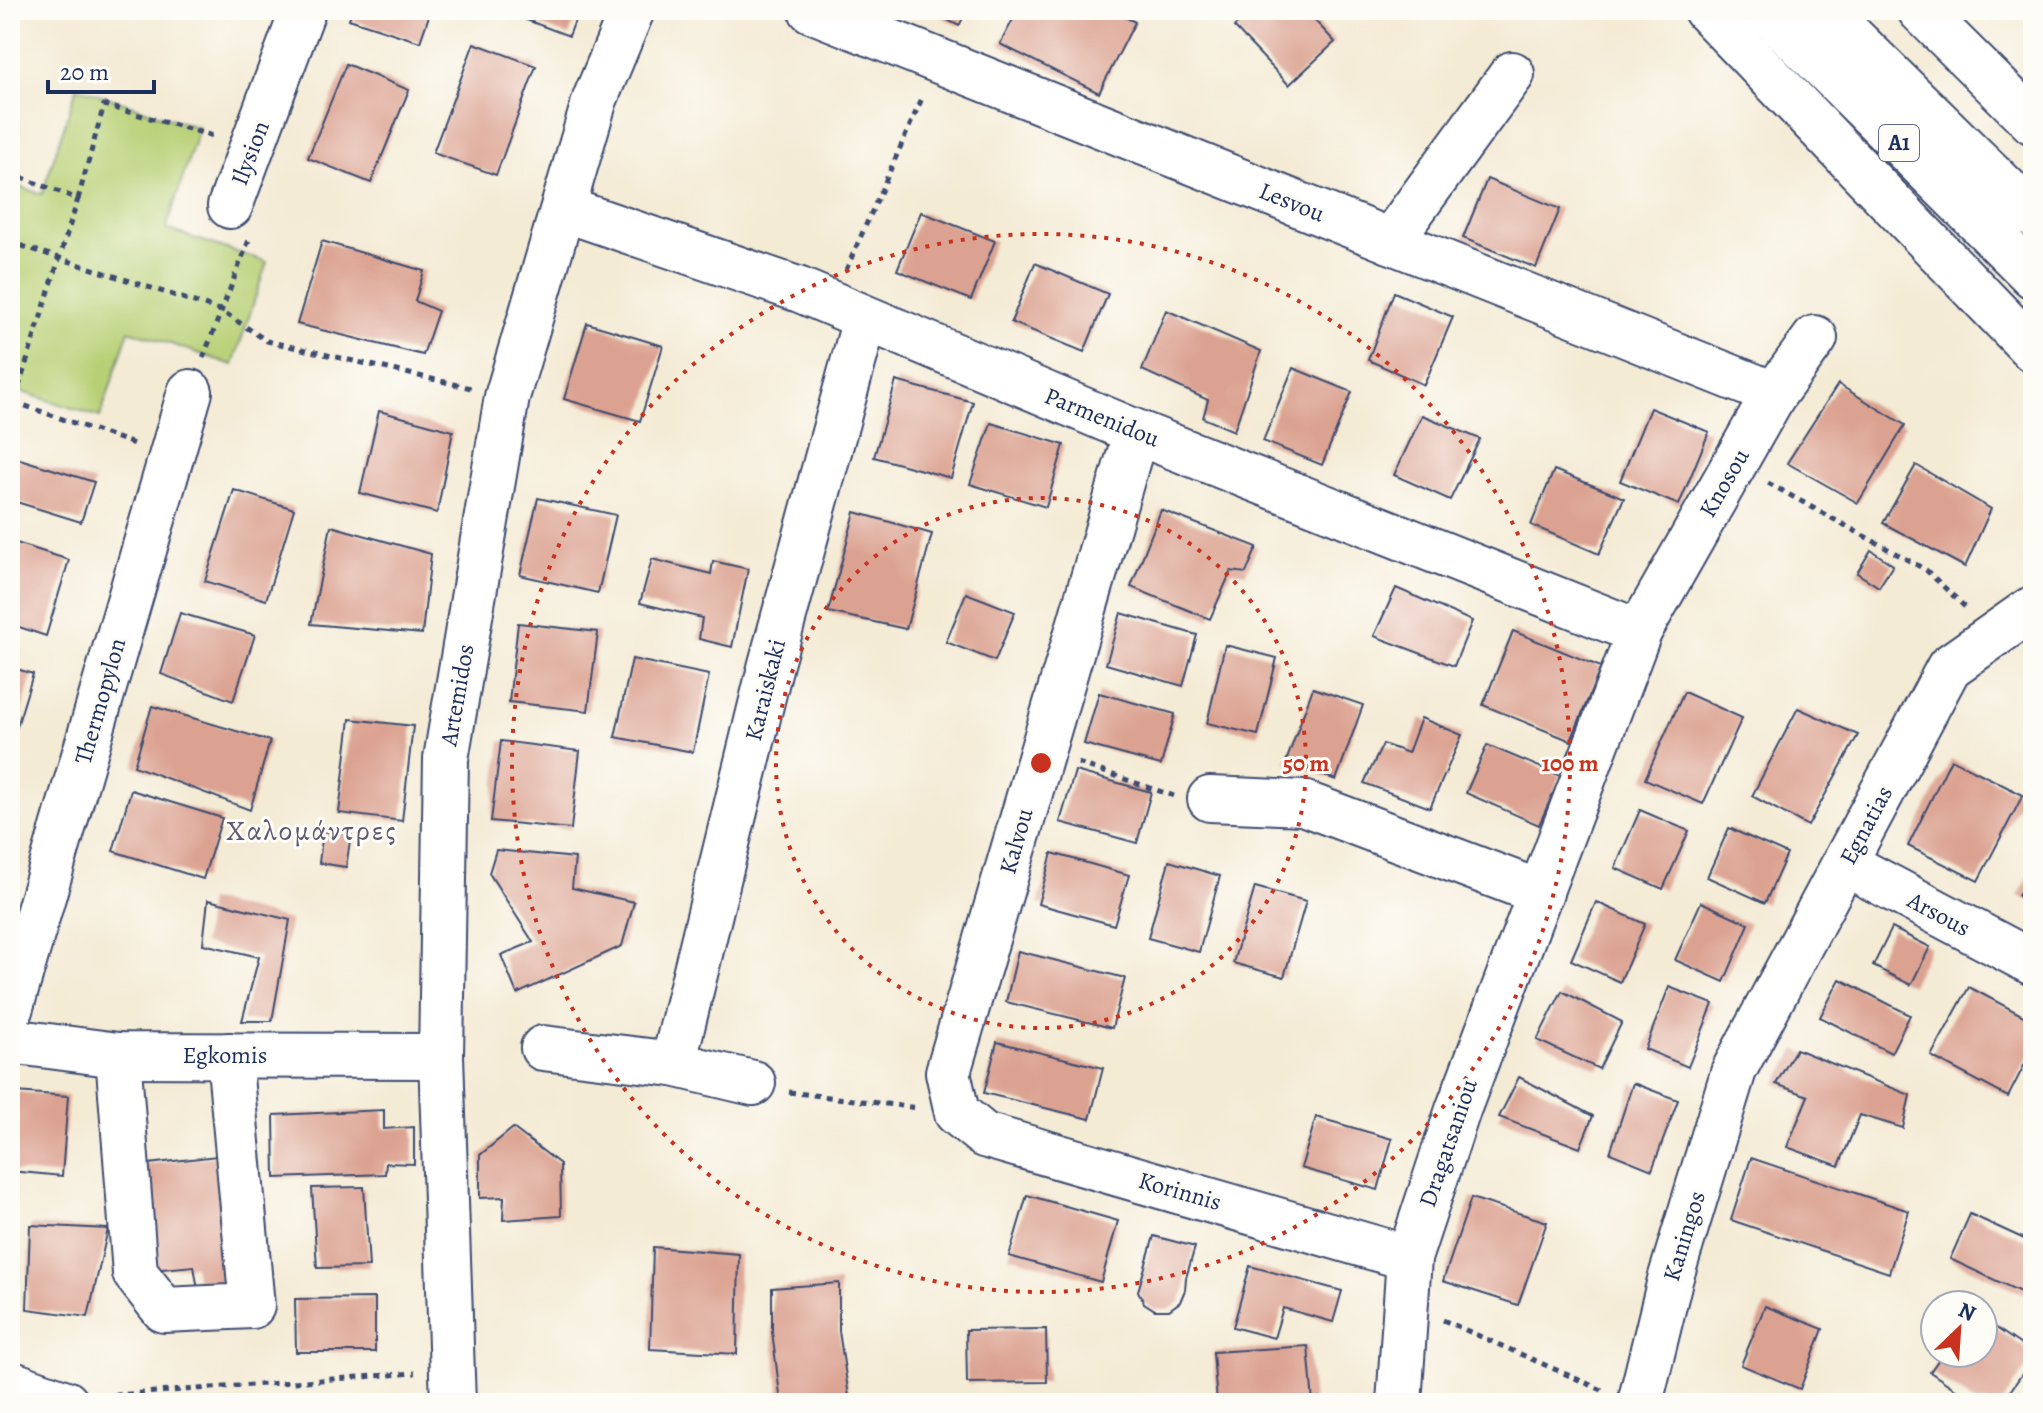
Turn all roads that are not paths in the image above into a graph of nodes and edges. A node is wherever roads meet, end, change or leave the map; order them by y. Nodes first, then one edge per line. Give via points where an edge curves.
1 (303, 10) edge
2 (632, 10) edge
3 (811, 10) edge
4 (1706, 10) edge
5 (1766, 10) edge
6 (1824, 10) edge
7 (1920, 10) edge
8 (1512, 74) dead end
9 (2033, 122) edge
10 (230, 206) road end
11 (564, 209) junction
12 (2033, 215) edge
13 (1390, 241) junction
14 (2033, 276) edge
15 (848, 311) junction
16 (1815, 338) dead end
17 (2033, 350) edge
18 (190, 392) road end
19 (1774, 394) junction
20 (1136, 432) junction
21 (2032, 610) edge
22 (1639, 632) junction
23 (1210, 799) road end
24 (1846, 864) junction
25 (1541, 893) junction
26 (2033, 963) edge
27 (10, 1010) edge
28 (10, 1041) edge
29 (543, 1048) dead end
30 (118, 1055) junction
31 (229, 1055) junction
32 (441, 1056) junction
33 (673, 1064) junction
34 (1734, 1070) joint
35 (764, 1087) road end
36 (957, 1113) joint
37 (1409, 1258) junction
38 (10, 1383) edge
39 (453, 1387) edge
40 (1622, 1397) edge
41 (63, 1401) edge
42 (1399, 1403) edge

1 - 10 main road, Ilysion
2 - 11 main road, Artemidos via 595,99
3 - 13 main road, Lesvou
4 - 17 main road
5 - 14 main road, A1
6 - 12 main road, A1
7 - 9 main road
8 - 13 main road
11 - 15 main road, Parmenidou
11 - 32 main road, Artemidos via 507,397 446,759
13 - 19 main road, Lesvou
15 - 20 main road, Parmenidou
15 - 33 main road, Karaiskaki via 771,664
16 - 19 main road, Knosou
18 - 27 main road, Thermopylon
19 - 22 main road, Knosou
20 - 22 main road, Parmenidou
20 - 36 main road, Kalvou via 948,1072
21 - 24 main road, Egnatias via 1949,667
22 - 25 main road, Dragatsaniou
23 - 25 main road via 1303,803
24 - 26 main road, Arsous
24 - 34 main road, Egnatias
25 - 37 main road, Dragatsaniou via 1458,1110
28 - 30 main road, Egkomis
29 - 33 main road
30 - 31 main road, Egkomis
30 - 31 main road via 135,1273 164,1310 252,1306
31 - 32 main road, Egkomis
32 - 39 main road, Artemidos
33 - 35 main road
34 - 40 main road, Kaningos via 1670,1280
36 - 37 main road, Korinnis via 984,1135
37 - 42 main road, Dragatsaniou
38 - 41 main road

